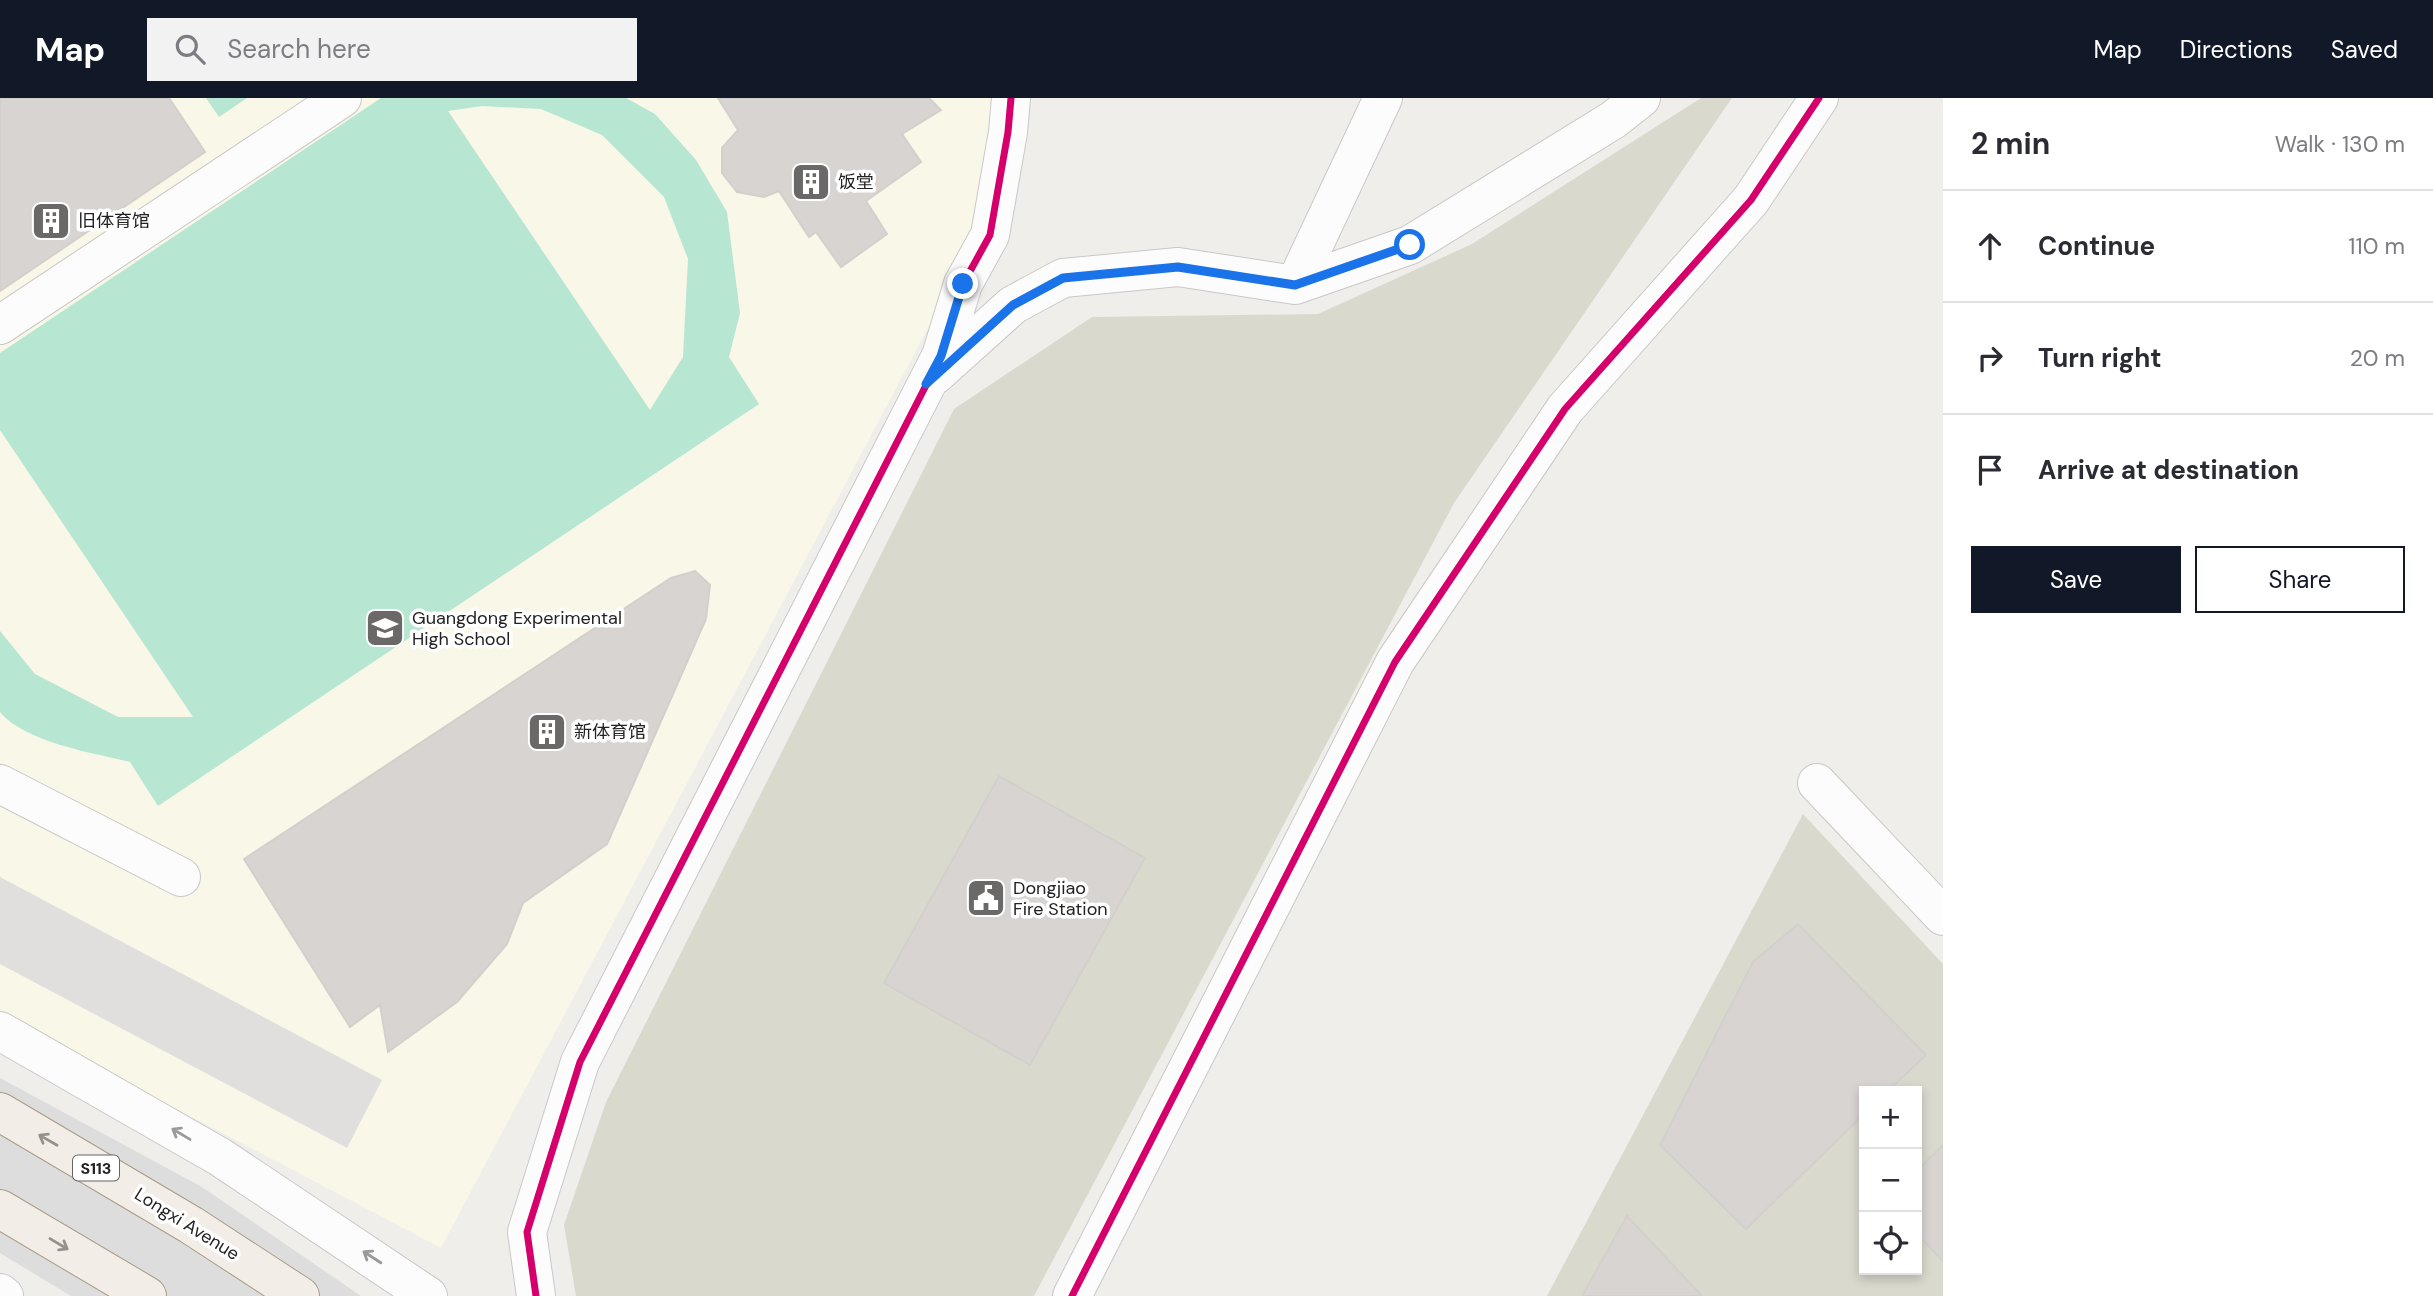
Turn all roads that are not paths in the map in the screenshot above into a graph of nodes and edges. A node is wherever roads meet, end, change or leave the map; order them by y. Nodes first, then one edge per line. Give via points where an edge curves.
1 (342, 98) edge
2 (1011, 98) edge
3 (1383, 98) edge
4 (1641, 98) edge
5 (1819, 98) edge
6 (1295, 285) junction
7 (0, 325) edge
8 (926, 384) junction
9 (0, 783) edge
10 (1817, 783) dead end
11 (181, 877) dead end
12 (1943, 916) edge
13 (0, 1031) edge
14 (0, 1112) edge
15 (0, 1209) edge
16 (145, 1294) edge
17 (300, 1296) edge
18 (428, 1296) edge
19 (536, 1296) edge
20 (1072, 1296) edge

1 - 7 street
2 - 8 street via 990,235 963,284 941,356
3 - 6 street
4 - 6 street via 1613,120 1410,245
5 - 20 street via 1751,200 1565,409 1395,662
6 - 8 street via 1178,267 1063,278 1013,305
8 - 19 street via 580,1062 527,1232
9 - 11 street
10 - 12 street
18 -> 13 street via 220,1157
17 -> 14 main road, Longxi Avenue / S113 via 191,1225
15 -> 16 main road

